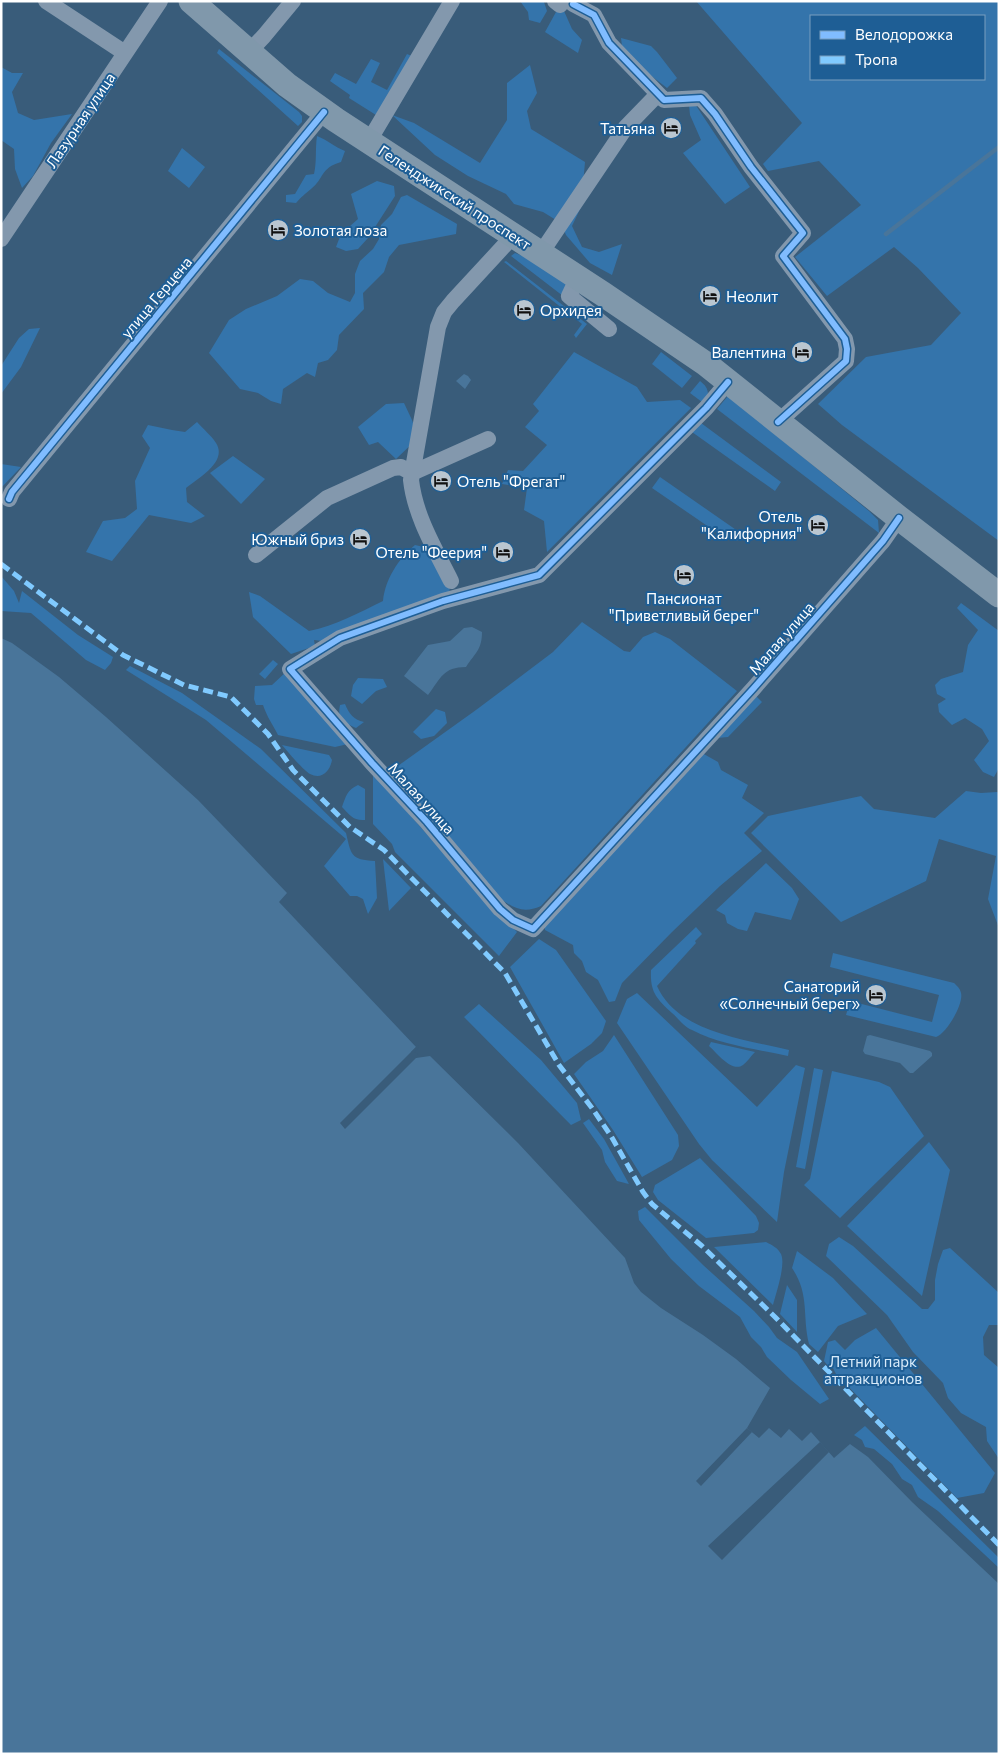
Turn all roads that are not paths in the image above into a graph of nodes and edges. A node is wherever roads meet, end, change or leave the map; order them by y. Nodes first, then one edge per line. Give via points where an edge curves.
1 (46, 1) edge
2 (160, 1) edge
3 (191, 1) edge
4 (293, 1) edge
5 (452, 1) edge
6 (563, 3) edge
7 (125, 53) junction
8 (248, 53) junction
9 (658, 94) junction
10 (324, 112) junction
11 (369, 141) junction
12 (514, 235) junction
13 (1, 239) edge
14 (541, 253) junction
15 (578, 278) junction
16 (609, 329) dead end
17 (728, 382) junction
18 (778, 422) junction
19 (488, 438) dead end
20 (412, 473) junction
21 (9, 499) dead end
22 (899, 518) junction
23 (256, 555) dead end
24 (451, 581) dead end
25 (999, 594) edge

1 - 7 street
2 - 7 street, Лазурная улица
3 - 8 main road, Геленджикский проспект
4 - 8 street
5 - 11 street, Геленджикский проспект
6 - 9 street via 594,15 609,43
7 - 13 street, Лазурная улица
8 - 10 main road, Геленджикский проспект
9 - 14 street, Геленджикский проспект via 626,128
9 - 18 street via 664,100 700,98 714,114 803,233 783,256 845,339 846,361
10 - 11 main road, Геленджикский проспект
10 - 21 street, улица Герцена
11 - 12 main road, Геленджикский проспект
12 - 14 main road, Геленджикский проспект
12 - 20 street via 444,312 438,327
14 - 15 main road, Геленджикский проспект
15 - 16 street via 569,296
15 - 17 main road, Геленджикский проспект
17 - 18 main road, Геленджикский проспект
17 - 22 street, Малая улица via 539,575 444,600 340,638 290,668 513,920 533,929 753,689 883,541
18 - 22 main road, Геленджикский проспект
19 - 20 street
20 - 23 street via 393,468 326,498
20 - 24 street via 412,491 428,535
22 - 25 main road, Геленджикский проспект

